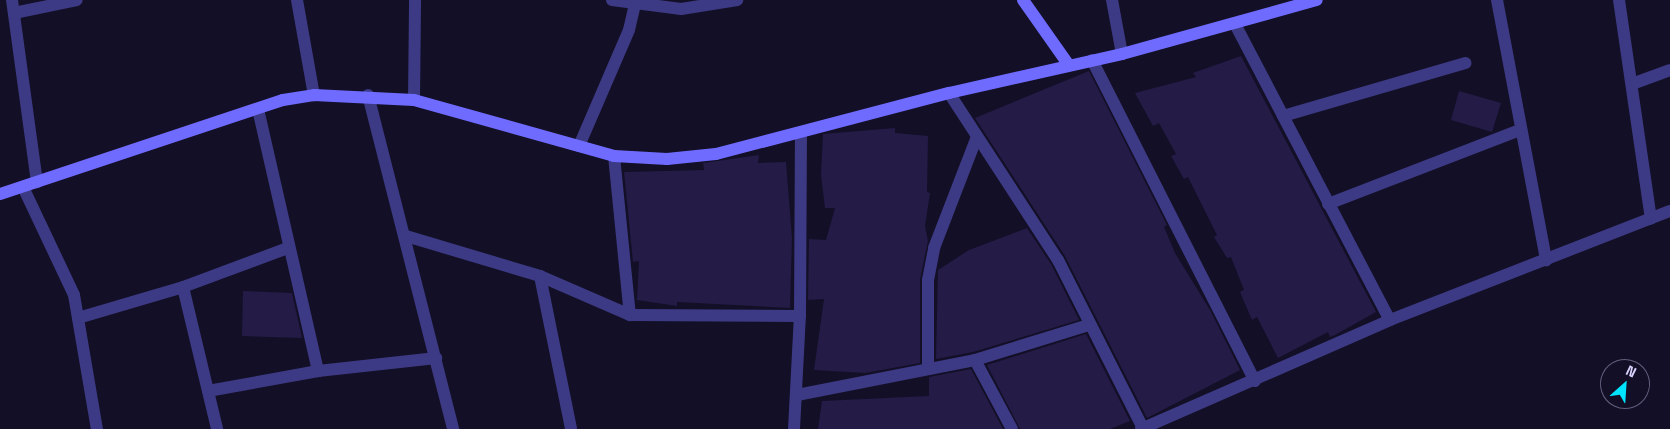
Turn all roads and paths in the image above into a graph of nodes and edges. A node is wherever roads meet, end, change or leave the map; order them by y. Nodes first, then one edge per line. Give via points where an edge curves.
1 (12, 0) edge
2 (77, 0) edge
3 (297, 0) edge
4 (414, 0) edge
5 (612, 0) edge
6 (737, 0) edge
7 (1023, 0) edge
8 (1112, 0) edge
9 (1317, 0) edge
10 (1497, 0) edge
11 (1619, 0) edge
12 (636, 3) edge
13 (14, 13) junction
14 (1235, 24) junction
15 (1122, 54) junction
16 (1092, 60) junction
17 (1465, 62) dead end
18 (1068, 64) junction
19 (1670, 70) edge
20 (1632, 84) junction
21 (949, 93) junction
22 (314, 94) junction
23 (368, 95) junction
24 (414, 100) junction
25 (258, 109) junction
26 (1283, 116) junction
27 (1520, 130) junction
28 (801, 133) junction
29 (976, 139) junction
30 (579, 146) junction
31 (614, 156) junction
32 (37, 182) junction
33 (23, 187) junction
34 (0, 194) edge
35 (1328, 204) junction
36 (1670, 211) edge
37 (1651, 219) junction
38 (406, 236) junction
39 (288, 248) junction
40 (1546, 260) junction
41 (540, 276) junction
42 (183, 287) junction
43 (630, 315) junction
44 (800, 316) junction
45 (78, 318) junction
46 (1390, 320) junction
47 (1089, 325) junction
48 (436, 358) junction
49 (975, 360) junction
50 (928, 369) junction
51 (318, 371) junction
52 (1255, 380) junction
53 (208, 391) junction
54 (797, 395) junction
55 (1142, 428) edge
56 (97, 429) edge
57 (217, 429) edge
58 (453, 429) edge
59 (570, 429) edge
60 (794, 429) edge
61 (1012, 429) edge

1 - 13 street
2 - 13 street
3 - 22 street
4 - 24 street
5 - 12 street
6 - 12 street via 681,9
7 - 18 street
8 - 15 street
9 - 14 street
10 - 27 street
11 - 20 street
12 - 30 street via 629,30
13 - 32 street
14 - 15 street
14 - 26 street
15 - 16 street
16 - 18 street
16 - 52 street
17 - 26 street
18 - 21 street
19 - 20 street
20 - 37 street
21 - 28 street
21 - 29 street
22 - 23 street
22 - 25 street
23 - 24 street
23 - 38 street
24 - 30 street
25 - 32 street
25 - 39 street
26 - 35 street
27 - 35 street
27 - 40 street
28 - 31 street via 716,154 667,159
28 - 44 street
29 - 47 street via 1058,260
29 - 50 street via 934,248 928,280
30 - 31 street
31 - 43 street
32 - 33 street
33 - 34 street
33 - 45 street via 61,263 74,295
35 - 46 street
36 - 37 street
37 - 40 street
38 - 41 street
38 - 48 street
39 - 42 street
39 - 51 street
40 - 46 street
41 - 43 street
41 - 59 street
42 - 45 street
42 - 53 street
43 - 44 street
44 - 54 street
45 - 56 street
46 - 52 street
47 - 49 street
47 - 55 street
48 - 51 street
48 - 58 street
49 - 50 street
49 - 61 street
50 - 54 street
51 - 53 street
52 - 55 street
53 - 57 street
54 - 60 street

